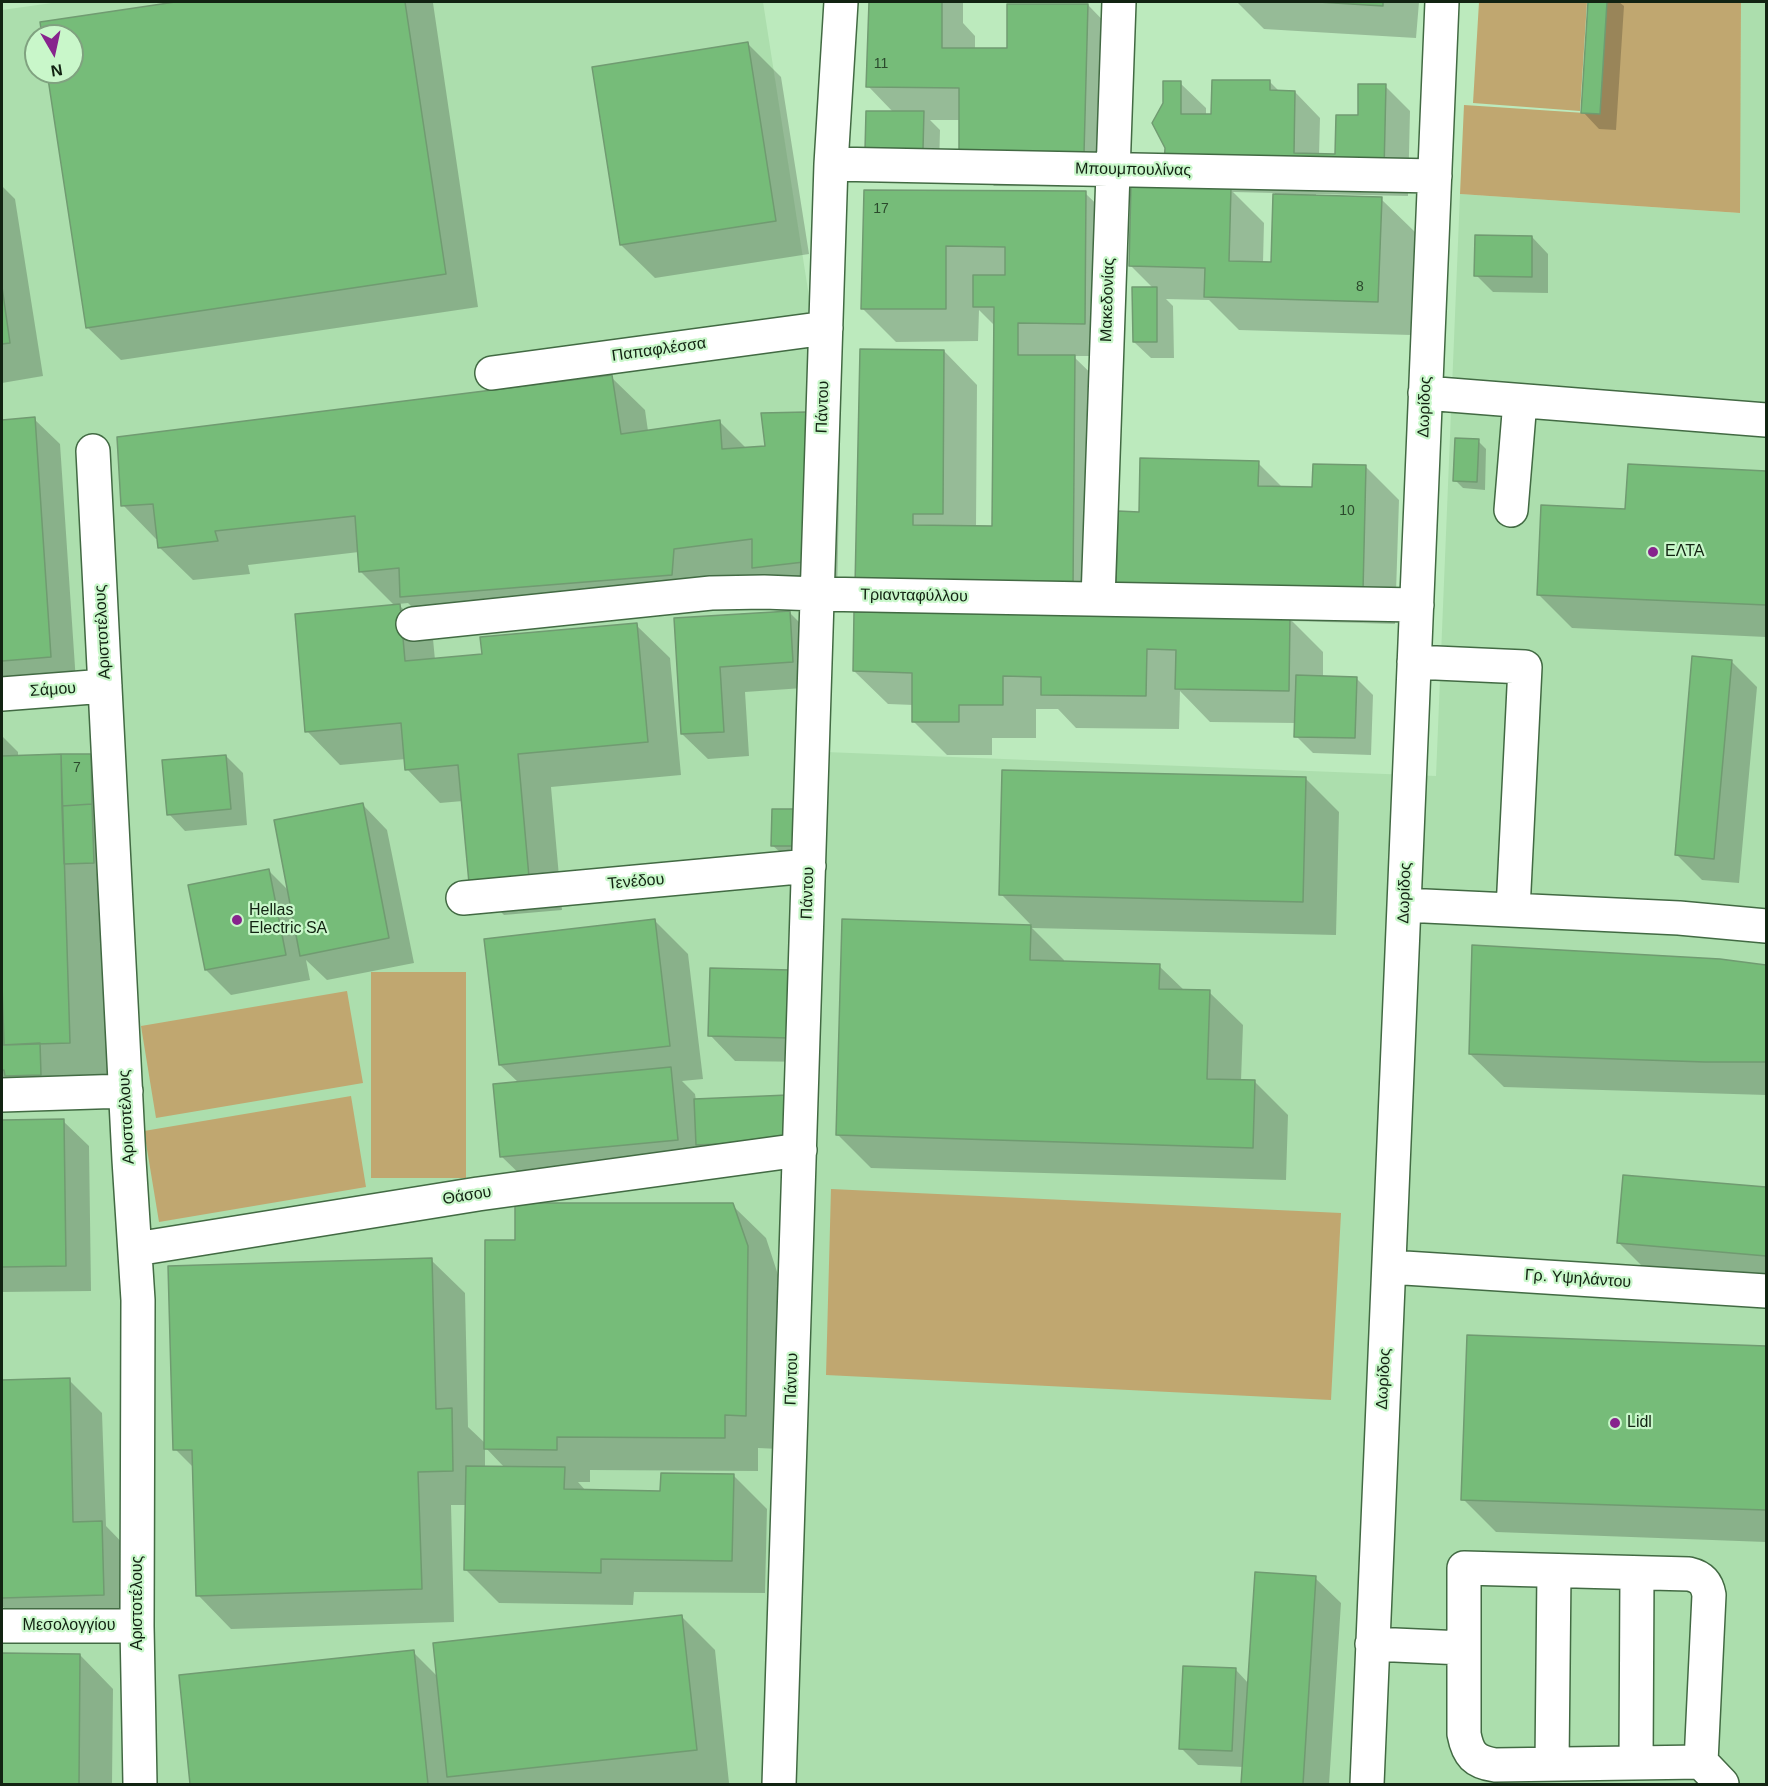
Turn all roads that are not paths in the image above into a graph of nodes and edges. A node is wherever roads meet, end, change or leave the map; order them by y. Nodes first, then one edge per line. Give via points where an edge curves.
1 (841, 2) edge
2 (1119, 2) edge
3 (1442, 2) edge
4 (831, 164) junction
5 (1112, 169) junction
6 (1435, 176) junction
7 (826, 328) junction
8 (492, 373) dead end
9 (1425, 393) junction
10 (1520, 401) junction
11 (1767, 420) edge
12 (93, 451) dead end
13 (1511, 510) dead end
14 (818, 594) junction
15 (1098, 599) junction
16 (1417, 605) junction
17 (413, 624) dead end
18 (1414, 662) junction
19 (105, 686) junction
20 (2, 694) edge
21 (809, 866) junction
22 (463, 898) dead end
23 (1404, 905) junction
24 (1513, 910) junction
25 (1767, 926) edge
26 (126, 1091) junction
27 (2, 1095) edge
28 (800, 1150) junction
29 (136, 1249) junction
30 (1389, 1268) junction
31 (1767, 1292) edge
32 (1554, 1571) junction
33 (1637, 1572) junction
34 (2, 1626) edge
35 (137, 1626) junction
36 (1372, 1644) junction
37 (1463, 1648) junction
38 (1552, 1764) junction
39 (1651, 1770) edge
40 (1712, 1773) edge
41 (140, 1785) edge
42 (779, 1785) edge
43 (1367, 1785) edge

1 - 4 street, Πάντου
2 - 5 street, Μακεδονίας
3 - 6 street, Δωρίδος
4 - 5 street, Μπουμπουλίνας
4 - 7 street, Πάντου
5 - 6 street, Μπουμπουλίνας
5 - 15 street, Μακεδονίας
6 - 9 street, Δωρίδος
7 - 8 street, Παπαφλέσσα
7 - 14 street, Πάντου
9 - 10 street
9 - 16 street, Δωρίδος
10 - 11 street
10 - 13 street
12 - 19 street, Αριστοτέλους
14 - 15 street, Τριανταφύλλου
14 - 17 street, Τριανταφύλλου via 711,593
14 - 21 street, Πάντου
15 - 16 street, Τριανταφύλλου
16 - 18 street, Δωρίδος
18 - 23 street, Δωρίδος
18 - 24 street via 1525,667
19 - 20 street, Σάμου
19 - 26 street, Αριστοτέλους
21 - 22 street, Τενέδου
21 - 28 street, Πάντου
23 - 24 street
23 - 30 street, Δωρίδος
24 - 25 street
26 - 27 street
26 - 29 street, Αριστοτέλους
28 - 29 street, Θάσου via 478,1194
28 - 42 street, Πάντου
29 - 35 street, Αριστοτέλους
30 - 31 street, Γρ. Υψηλάντου
30 - 36 street, Δωρίδος
32 - 33 street
32 - 37 street via 1464,1568
32 - 38 street
33 - 39 street
33 - 40 street via 1697,1576 1708,1587
34 - 35 street, Μεσολογγίου
35 - 41 street, Αριστοτέλους
36 - 37 street
36 - 43 street, Δωρίδος
37 - 38 street via 1464,1734 1473,1757 1495,1766
38 - 39 street
39 - 40 street

